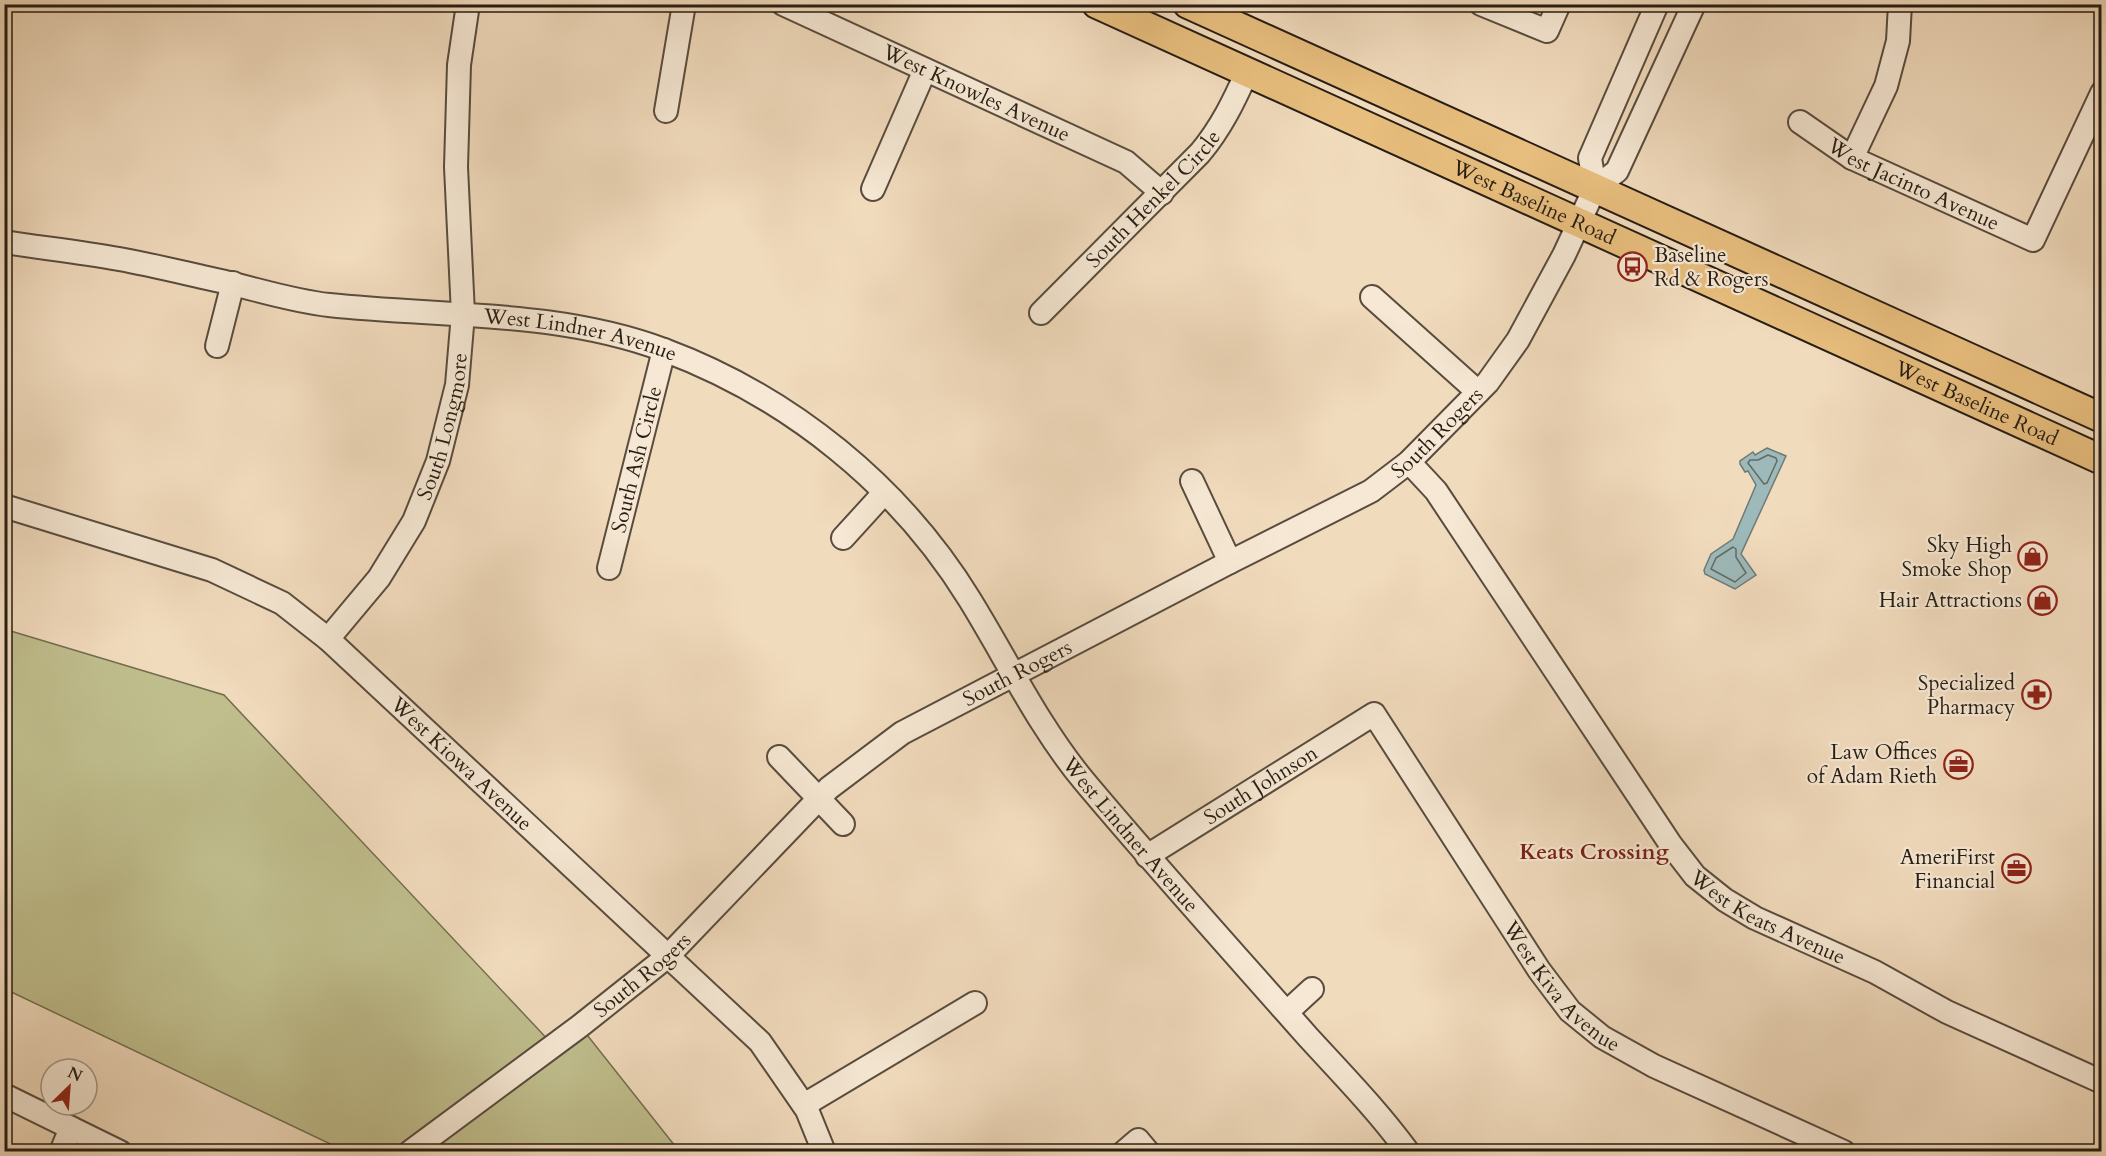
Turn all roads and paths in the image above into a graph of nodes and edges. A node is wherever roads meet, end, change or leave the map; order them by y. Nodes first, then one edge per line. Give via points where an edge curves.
1 (468, 4) edge
2 (684, 4) edge
3 (783, 4) edge
4 (1098, 4) edge
5 (1188, 4) edge
6 (1481, 4) edge
7 (1559, 4) edge
8 (1658, 4) edge
9 (1694, 4) edge
10 (1900, 4) edge
11 (925, 70) junction
12 (1247, 72) junction
13 (2102, 93) edge
14 (666, 111) dead end
15 (1800, 122) dead end
16 (1852, 158) junction
17 (1595, 188) junction
18 (873, 189) dead end
19 (1162, 193) junction
20 (1579, 222) junction
21 (4, 242) edge
22 (233, 283) junction
23 (1372, 297) dead end
24 (1041, 313) dead end
25 (463, 314) junction
26 (217, 346) dead end
27 (664, 350) junction
28 (1478, 392) junction
29 (2072, 405) junction
30 (2102, 418) edge
31 (2055, 438) junction
32 (2102, 460) edge
33 (1409, 462) junction
34 (1192, 481) dead end
35 (884, 493) junction
36 (4, 506) edge
37 (843, 538) dead end
38 (1230, 562) junction
39 (609, 568) dead end
40 (328, 639) junction
41 (1014, 676) junction
42 (1374, 714) joint
43 (779, 757) dead end
44 (820, 798) junction
45 (843, 824) dead end
46 (1147, 856) junction
47 (668, 956) junction
48 (1312, 989) dead end
49 (975, 1004) dead end
50 (1287, 1012) junction
51 (2102, 1082) edge
52 (4, 1095) edge
53 (804, 1105) junction
54 (71, 1128) junction
55 (61, 1152) edge
56 (120, 1152) edge
57 (410, 1152) edge
58 (824, 1152) edge
59 (1408, 1152) edge
60 (1844, 1152) edge

1 - 25 street, South Longmore via 459,65 456,167
2 - 14 street
3 - 11 street, West Knowles Avenue
4 - 12 main road, West Baseline Road
5 - 17 main road, West Baseline Road
6 - 7 street via 1546,31
8 - 17 street via 1590,158
9 - 17 street, South Rogers via 1617,171
10 - 16 street via 1898,41 1886,86
11 - 18 street
11 - 19 street, West Knowles Avenue via 1126,162
12 - 19 street, South Henkel Circle via 1214,136
12 - 20 main road, West Baseline Road
13 - 16 street, West Jacinto Avenue via 2033,240
15 - 16 street, West Jacinto Avenue
17 - 20 street, South Rogers
17 - 29 main road, West Baseline Road
19 - 24 street, South Henkel Circle
20 - 28 street, South Rogers via 1518,339
20 - 31 main road, West Baseline Road
21 - 22 street, West Lindner Avenue via 120,259
22 - 25 street, West Lindner Avenue via 323,304
22 - 26 street
23 - 28 street
25 - 27 street, West Lindner Avenue via 578,326
25 - 40 street, South Longmore via 458,386 438,461 414,521 379,578
27 - 35 street, West Lindner Avenue via 732,380 813,429
27 - 39 street, South Ash Circle
28 - 33 street, South Rogers
29 - 30 main road, West Baseline Road
29 - 31 main road
31 - 32 main road, West Baseline Road
33 - 38 street, South Rogers via 1371,491
33 - 51 street, West Keats Avenue via 1436,491 1695,876 1755,918
34 - 38 street
35 - 37 street
35 - 41 street, West Lindner Avenue via 940,553
36 - 40 street, West Kiowa Avenue via 212,570 282,603
38 - 41 street, South Rogers
40 - 47 street, West Kiowa Avenue
41 - 44 street, South Rogers via 902,733
41 - 46 street, West Lindner Avenue via 1074,769
42 - 46 street, South Johnson
42 - 60 street, West Kiva Avenue via 1539,970 1570,1011 1602,1037 1654,1066
43 - 44 street
44 - 45 street
44 - 47 street, South Rogers
46 - 50 street, West Lindner Avenue
47 - 53 street, West Kiowa Avenue via 760,1042
47 - 57 street, South Rogers
48 - 50 street
49 - 53 street
50 - 59 street, West Lindner Avenue
52 - 54 street
53 - 58 street, West Kiowa Avenue
54 - 55 street
54 - 56 street

